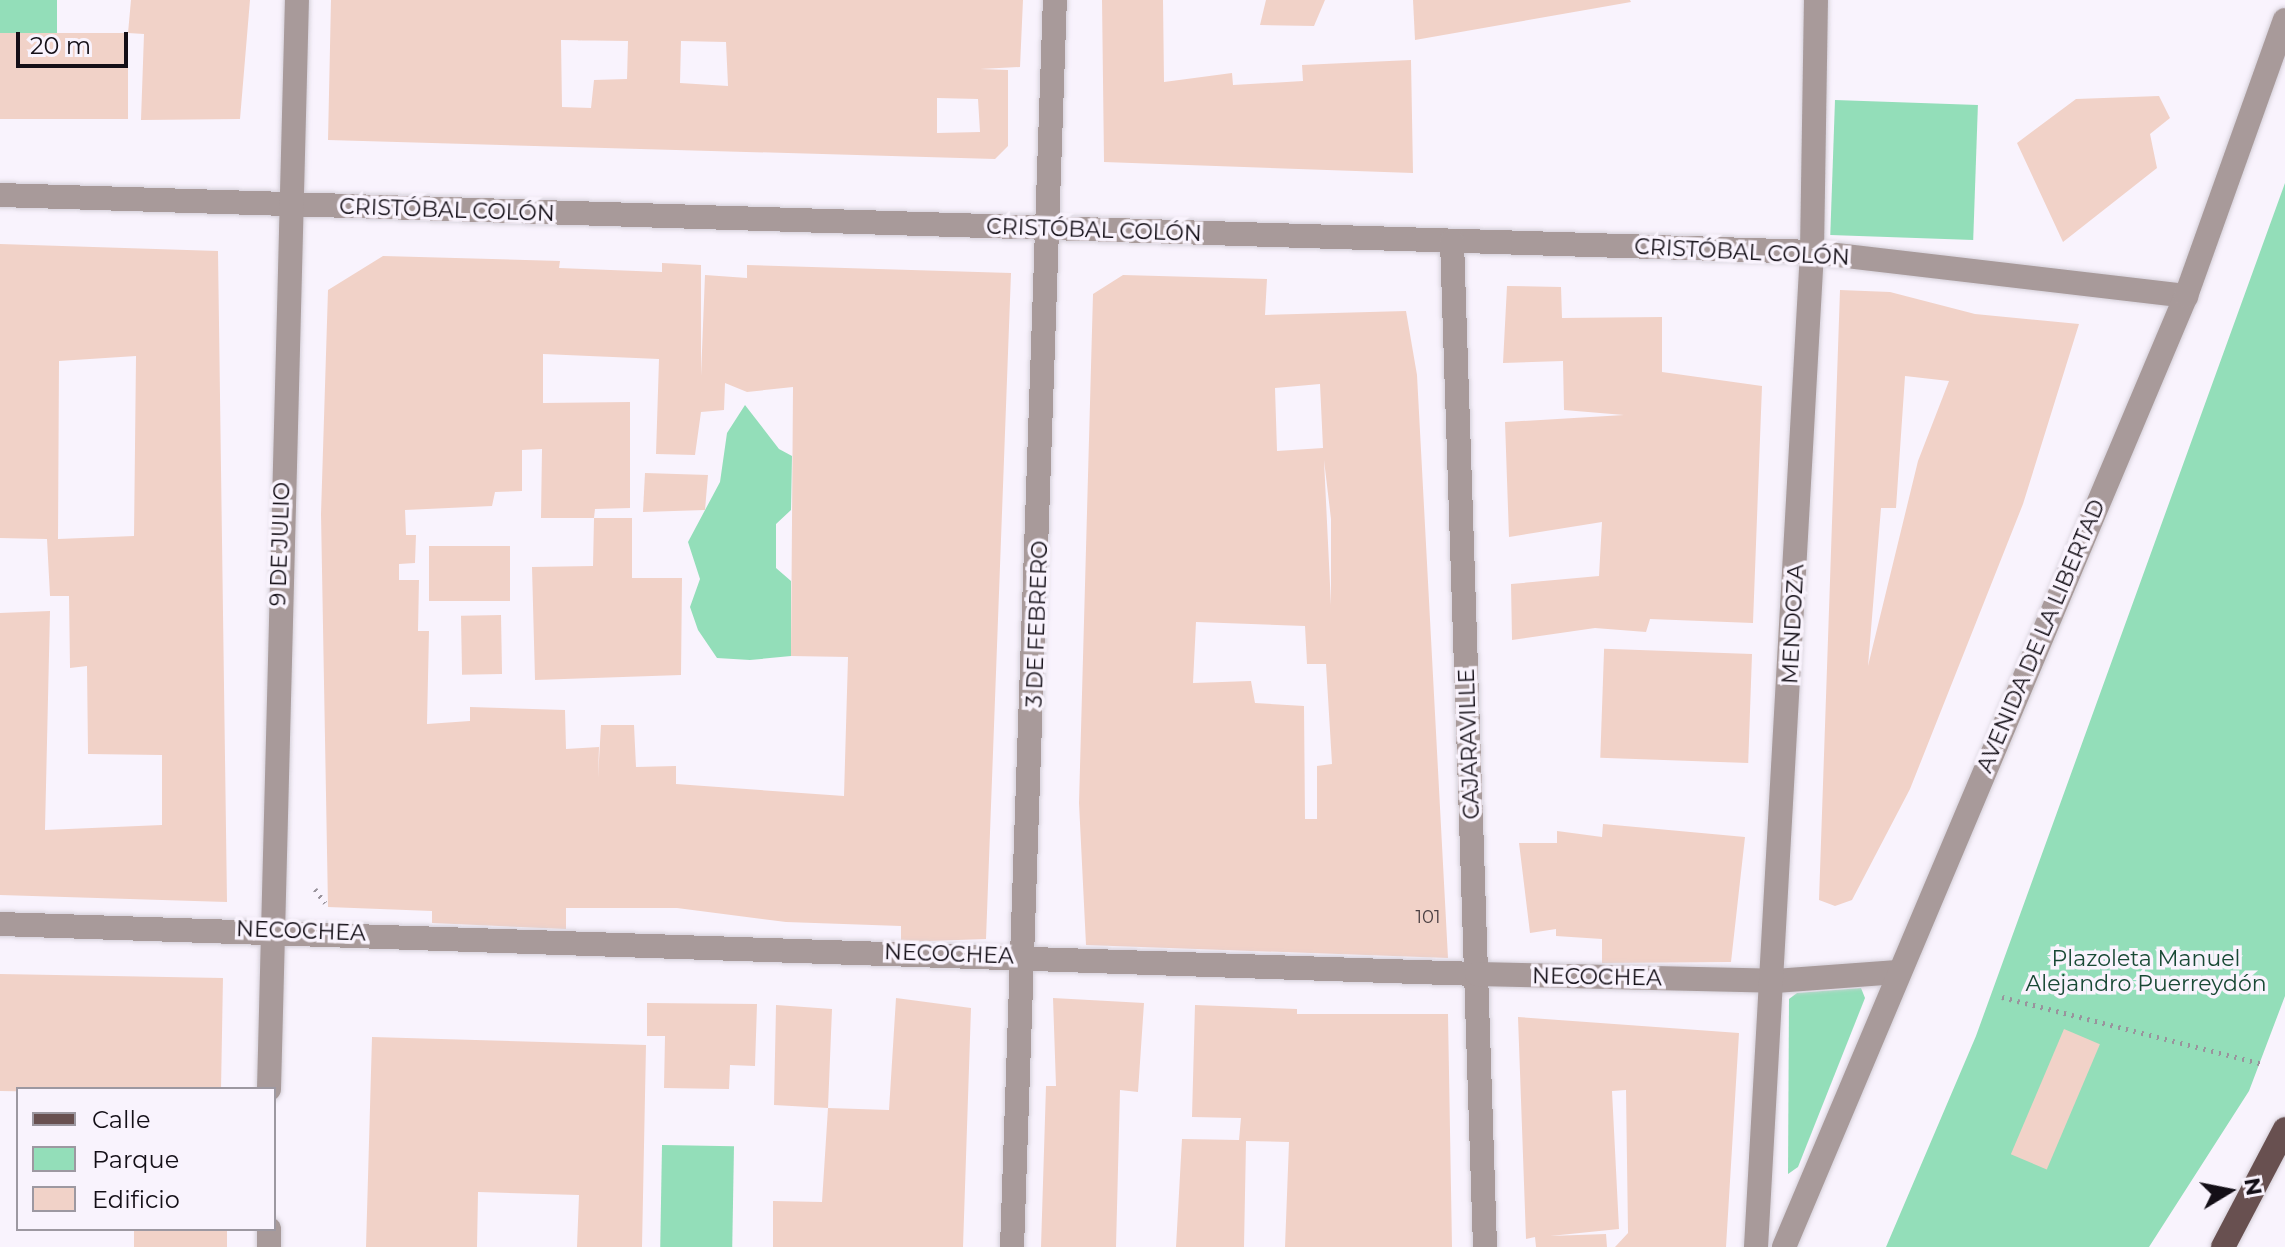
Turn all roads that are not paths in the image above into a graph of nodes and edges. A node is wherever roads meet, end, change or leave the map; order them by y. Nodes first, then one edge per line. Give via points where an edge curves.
1 (297, 0) edge
2 (1055, 0) edge
3 (1816, 0) edge
4 (2285, 20) edge
5 (0, 195) edge
6 (290, 205) junction
7 (1048, 229) junction
8 (1452, 241) junction
9 (1812, 252) junction
10 (2186, 296) junction
11 (0, 924) edge
12 (268, 930) junction
13 (1027, 956) junction
14 (1898, 972) junction
15 (1477, 974) junction
16 (1775, 981) junction
17 (269, 1087) edge
18 (2285, 1129) edge
19 (1012, 1247) edge
20 (1485, 1247) edge
21 (1756, 1247) edge
22 (1784, 1247) edge
23 (2223, 1247) edge

1 - 6 street, 9 DE JULIO
2 - 7 street, 3 DE FEBRERO
3 - 9 street, MENDOZA
4 - 10 street, AVENIDA DE LA LIBERTAD
5 - 6 street, CRISTÓBAL COLÓN
6 - 7 street, CRISTÓBAL COLÓN
6 - 12 street, 9 DE JULIO
7 - 8 street, CRISTÓBAL COLÓN
7 - 13 street, 3 DE FEBRERO
8 - 9 street, CRISTÓBAL COLÓN
8 - 15 street, CAJARAVILLE
9 - 10 street, CRISTÓBAL COLÓN
9 - 16 street, MENDOZA
10 - 14 street, AVENIDA DE LA LIBERTAD
11 - 12 street, NECOCHEA
12 - 13 street, NECOCHEA
12 - 17 street, 9 DE JULIO
13 - 15 street, NECOCHEA
13 - 19 street, 3 DE FEBRERO
14 - 16 street, NECOCHEA
14 - 22 street, AVENIDA DE LA LIBERTAD
15 - 16 street, NECOCHEA
15 - 20 street, CAJARAVILLE
16 - 21 street, MENDOZA
18 - 23 main road

